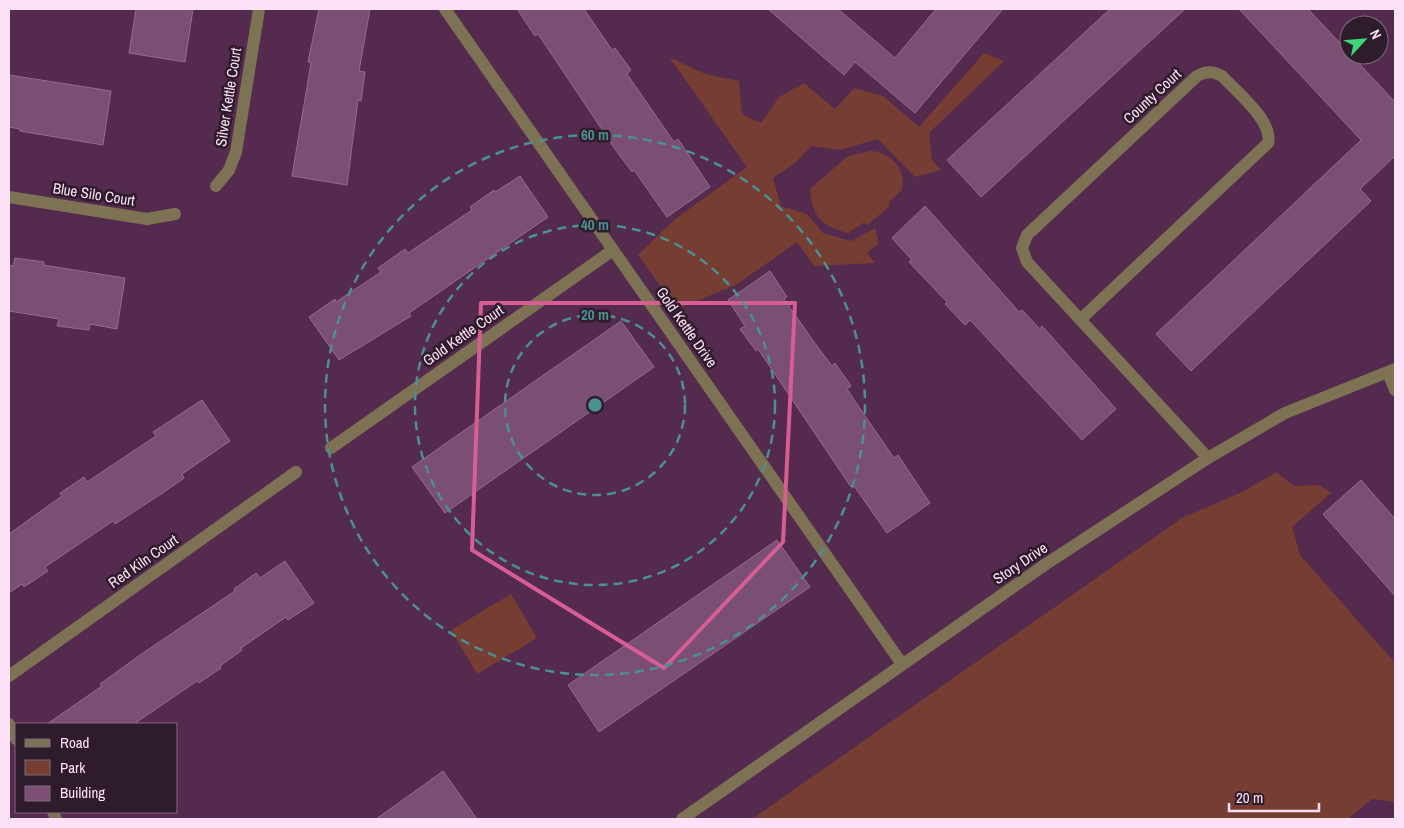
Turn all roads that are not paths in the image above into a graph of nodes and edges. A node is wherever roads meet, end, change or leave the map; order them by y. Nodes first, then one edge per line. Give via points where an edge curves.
1 (259, 9) edge
2 (444, 9) edge
3 (216, 186) dead end
4 (9, 197) edge
5 (175, 214) dead end
6 (614, 250) junction
7 (1081, 319) junction
8 (1392, 370) edge
9 (1395, 390) edge
10 (331, 448) dead end
11 (1208, 458) junction
12 (296, 472) dead end
13 (902, 664) junction
14 (9, 676) edge
15 (9, 724) edge
16 (15, 737) edge
17 (682, 819) edge

1 - 3 street, Silver Kettle Court via 236,152 229,170
2 - 6 street, Gold Kettle Drive
4 - 5 street, Blue Silo Court via 147,219
6 - 10 street, Gold Kettle Court
6 - 13 street, Gold Kettle Drive
7 - 7 street, County Court via 1026,262 1022,248 1027,235 1197,76 1209,72 1222,76 1265,122 1270,136 1268,143
7 - 11 street, County Court
8 - 9 street
8 - 11 street, Story Drive via 1285,414
11 - 13 street, Story Drive via 1046,564
12 - 14 street, Red Kiln Court
13 - 17 street, Story Drive
15 - 16 street

